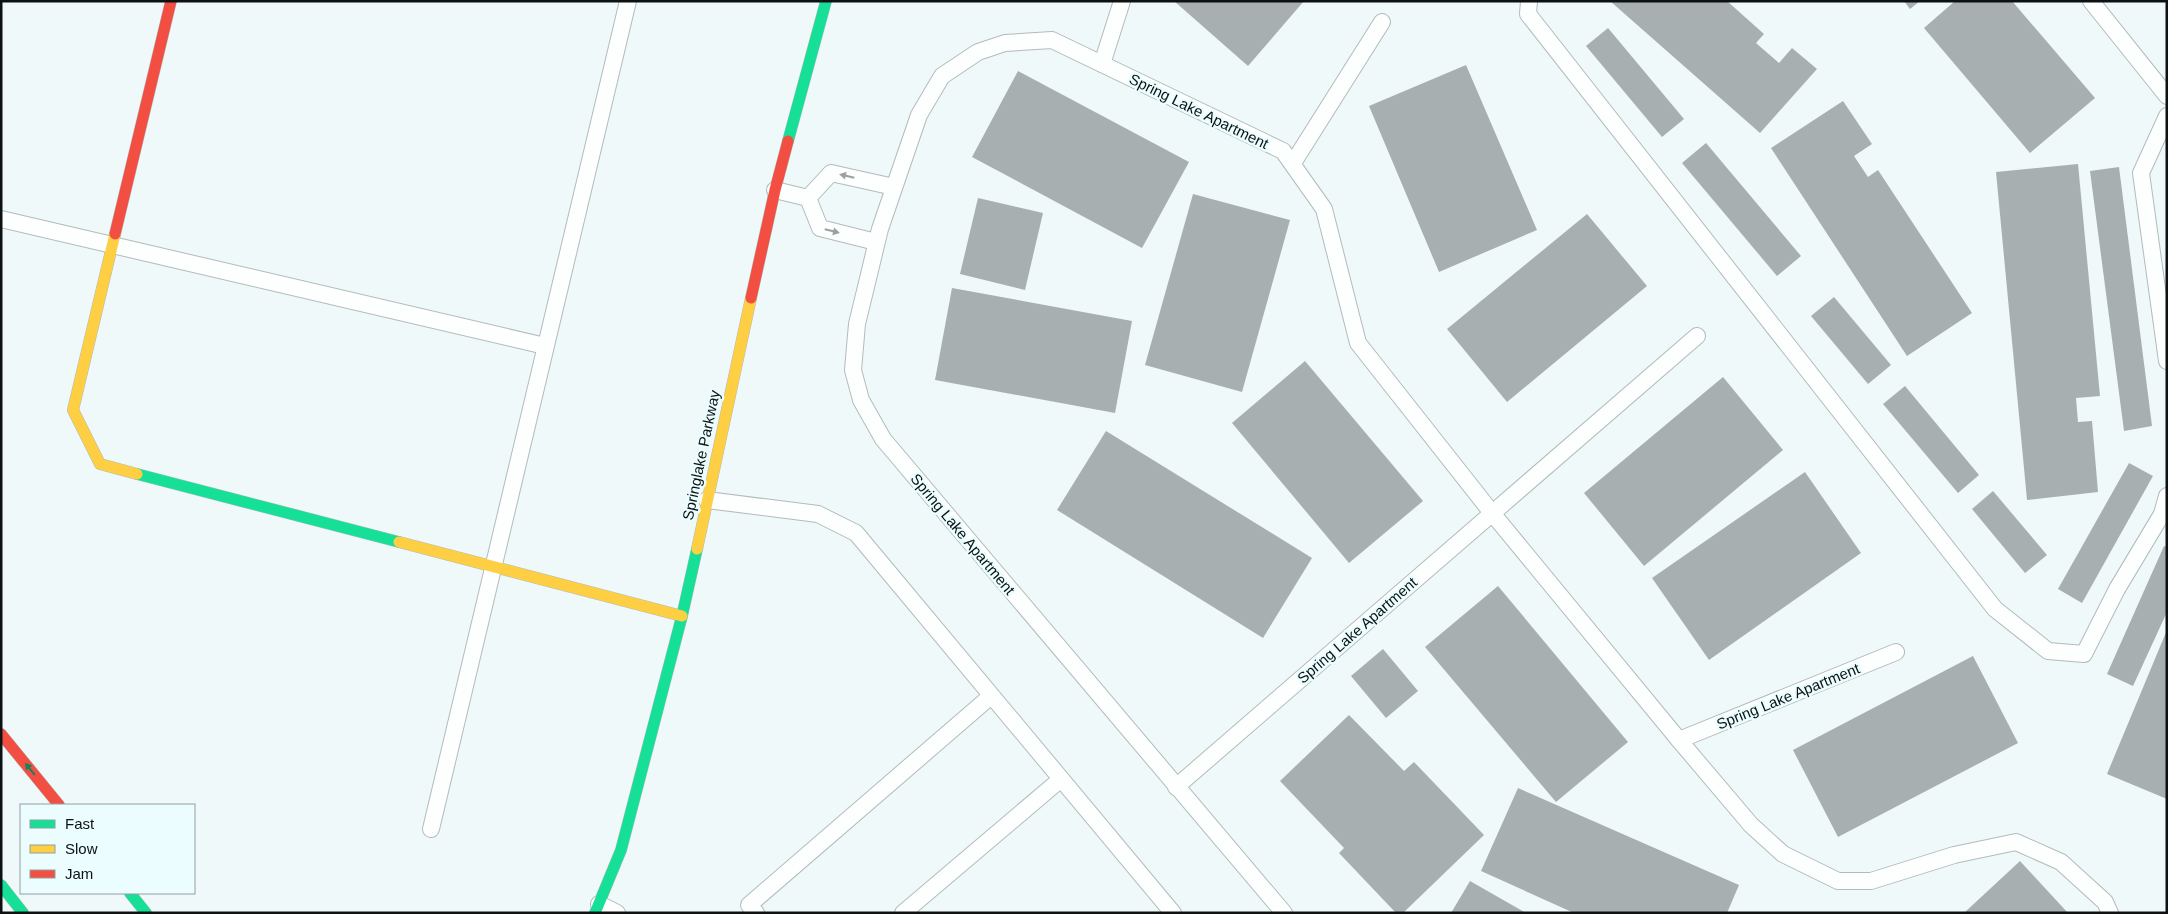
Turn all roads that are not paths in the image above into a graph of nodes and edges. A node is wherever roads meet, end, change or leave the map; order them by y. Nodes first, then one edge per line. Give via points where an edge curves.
1 (171, 1) edge
2 (628, 1) edge
3 (826, 1) edge
4 (1122, 1) edge
5 (1529, 1) edge
6 (2091, 1) edge
7 (1382, 22) dead end
8 (1102, 64) junction
9 (2167, 96) edge
10 (2167, 116) edge
11 (1293, 163) junction
12 (894, 187) junction
13 (775, 190) junction
14 (808, 198) junction
15 (1, 219) edge
16 (876, 242) junction
17 (113, 244) junction
18 (1697, 336) dead end
19 (545, 346) junction
20 (2167, 361) edge
21 (2167, 496) edge
22 (707, 500) junction
23 (1492, 513) junction
24 (494, 567) junction
25 (682, 616) junction
26 (1896, 652) dead end
27 (991, 696) junction
28 (1, 734) edge
29 (1679, 740) junction
30 (1061, 779) junction
31 (1176, 787) junction
32 (58, 804) edge
33 (431, 829) dead end
34 (1, 885) edge
35 (131, 894) edge
36 (597, 908) edge
37 (23, 913) edge
38 (146, 913) edge
39 (617, 913) edge
40 (756, 913) edge
41 (903, 913) edge
42 (1173, 913) edge
43 (1284, 913) edge
44 (2110, 913) edge

1 - 17 street
2 - 19 lane
3 - 13 street, Springlake Parkway
4 - 8 lane
5 - 21 lane via 1528,14 1995,609 2048,651 2084,654 2117,589 2162,514
6 - 9 lane
7 - 11 lane
8 - 11 lane, Spring Lake Apartment via 1283,151
8 - 12 lane, Spring Lake Apartment via 1052,40 1005,43 978,52 942,76 919,114
10 - 20 lane via 2141,173
11 - 23 lane, Spring Lake Apartment via 1324,209 1358,342
12 -> 14 lane via 831,173
12 - 16 lane, Spring Lake Apartment
13 - 14 lane
13 - 22 street, Springlake Parkway
14 -> 16 lane via 820,228
15 - 17 lane
16 - 31 lane, Spring Lake Apartment via 857,324 853,370 861,400 883,439
17 - 19 lane
17 - 24 street via 73,410 100,464
18 - 23 lane, Spring Lake Apartment
19 - 24 lane
22 - 25 street, Springlake Parkway
22 - 27 lane via 818,514 856,533
23 - 29 lane, Spring Lake Apartment
23 - 31 lane, Spring Lake Apartment
24 - 25 street
24 - 33 lane
25 - 36 street, Springlake Parkway via 621,850
26 - 29 lane, Spring Lake Apartment
27 - 30 lane
27 - 40 lane via 749,905
32 -> 28 street
29 - 44 lane, Spring Lake Apartment via 1751,825 1783,854 1838,881 1871,881 1954,855 2016,842 2062,862 2105,902
30 - 41 lane
30 - 42 lane
31 - 43 lane, Spring Lake Apartment
34 - 37 street
35 - 38 street
36 - 39 lane

